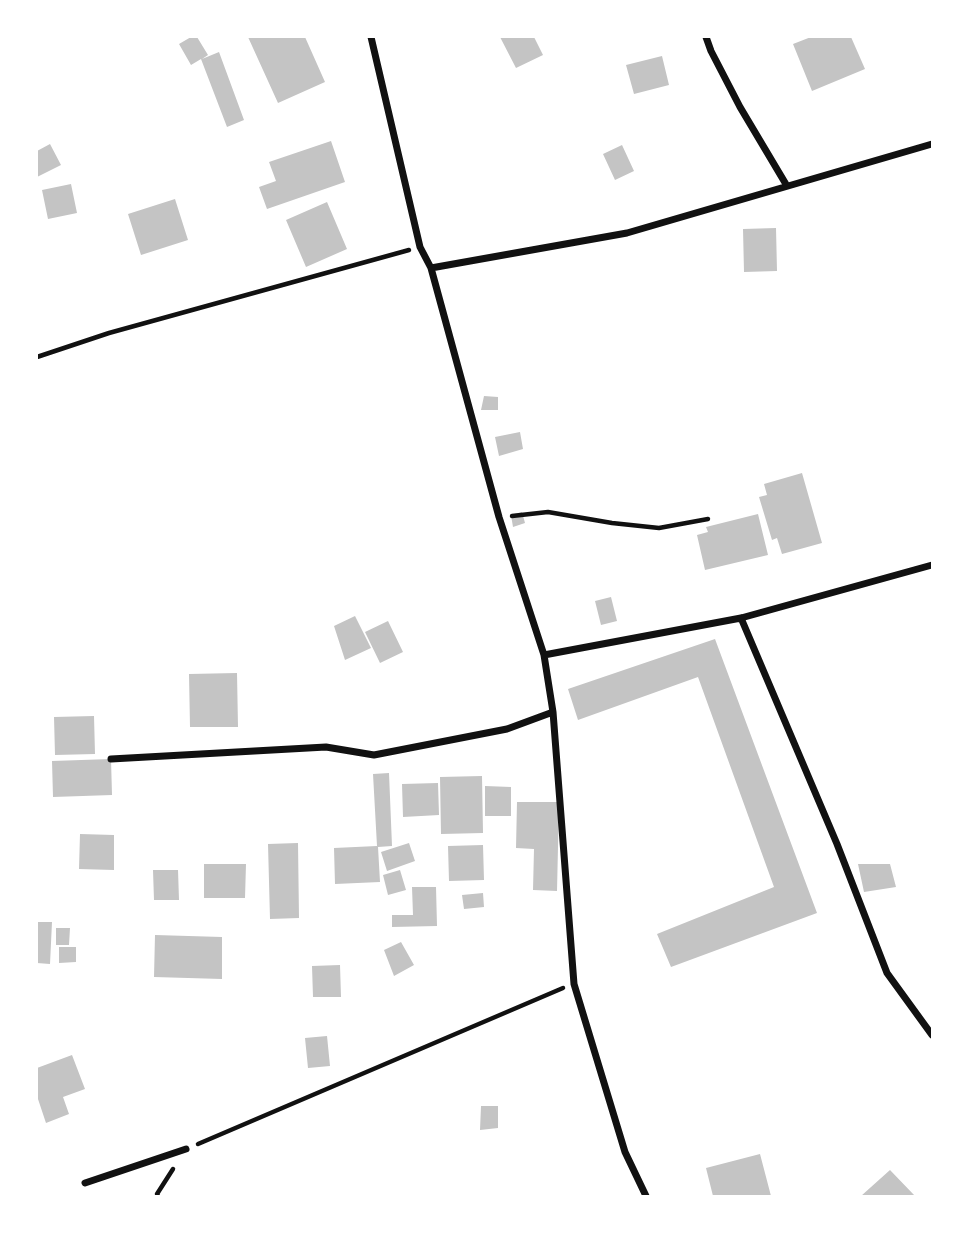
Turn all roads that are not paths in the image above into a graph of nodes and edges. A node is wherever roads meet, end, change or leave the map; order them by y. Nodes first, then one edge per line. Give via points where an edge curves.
1 (372, 37) edge
2 (706, 37) edge
3 (932, 144) edge
4 (787, 186) junction
5 (431, 268) junction
6 (932, 565) edge
7 (741, 618) junction
8 (544, 655) junction
9 (553, 712) junction
10 (111, 759) dead end
11 (932, 1035) edge
12 (186, 1149) road end
13 (85, 1183) dead end
14 (646, 1196) edge

1 - 5 street via 420,247
2 - 4 street via 740,107
3 - 4 street
4 - 5 street via 627,233
5 - 8 street via 499,517
6 - 7 street
7 - 8 street
7 - 11 street via 887,973
8 - 9 street
9 - 10 street via 507,729 374,755 326,747
9 - 14 street via 574,984 625,1152
12 - 13 street

